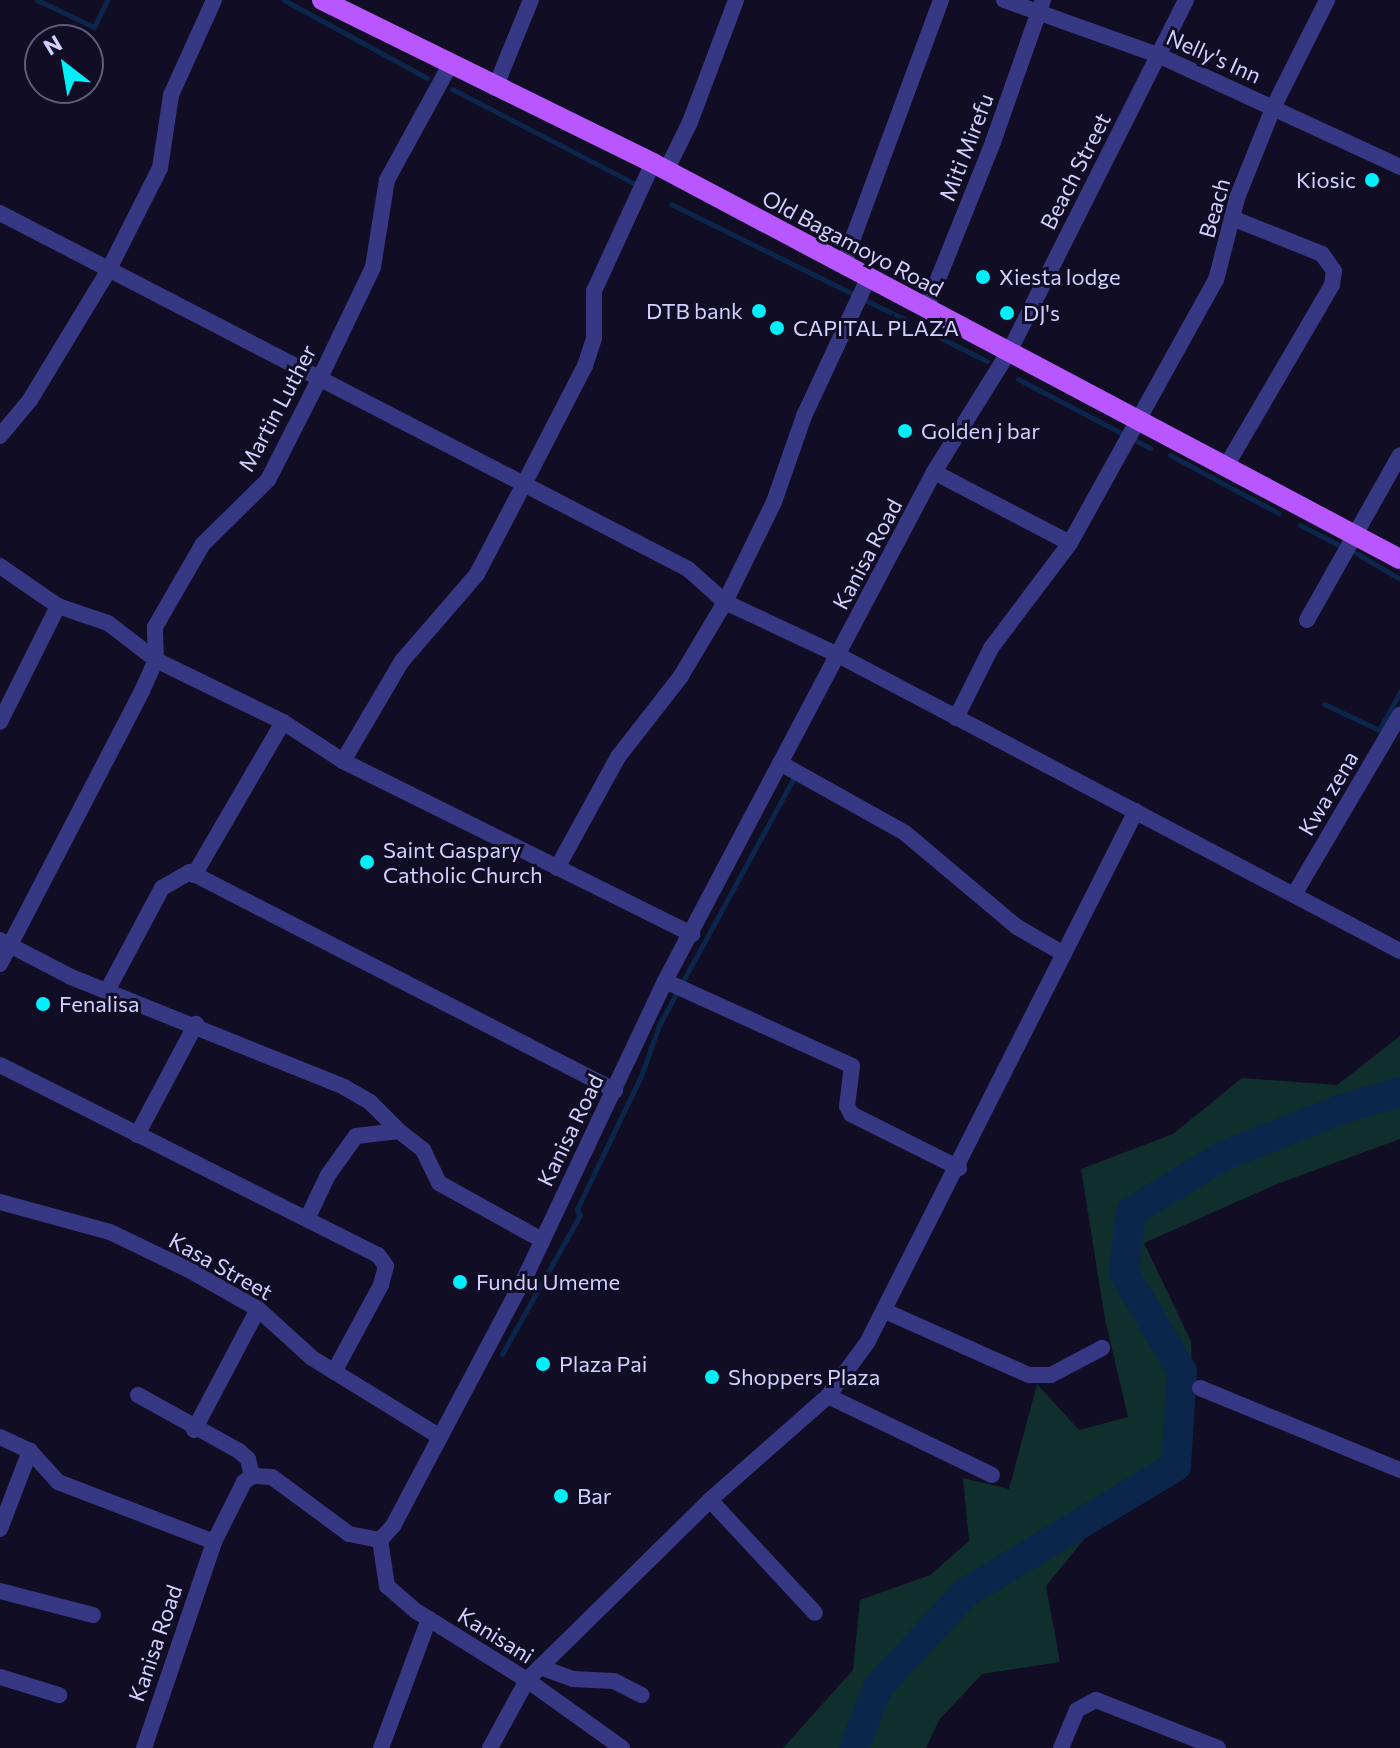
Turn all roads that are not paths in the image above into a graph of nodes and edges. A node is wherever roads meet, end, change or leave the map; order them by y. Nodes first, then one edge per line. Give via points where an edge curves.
1 (214, 0) edge
2 (531, 0) edge
3 (736, 0) edge
4 (941, 0) edge
5 (1004, 0) edge
6 (1186, 0) edge
7 (1327, 0) edge
8 (332, 3) edge
9 (1041, 6) edge
10 (1158, 55) junction
11 (450, 65) junction
12 (495, 88) junction
13 (1274, 106) junction
14 (659, 167) junction
15 (1400, 167) edge
16 (0, 213) edge
17 (1232, 218) junction
18 (843, 265) junction
19 (108, 271) junction
20 (868, 279) junction
21 (926, 309) junction
22 (1010, 350) junction
23 (318, 382) junction
24 (1134, 422) junction
25 (0, 436) edge
26 (1400, 455) edge
27 (1225, 468) junction
28 (934, 472) junction
29 (524, 484) junction
30 (1355, 534) junction
31 (1070, 543) junction
32 (1400, 559) edge
33 (0, 566) edge
34 (725, 602) junction
35 (58, 606) junction
36 (1307, 620) dead end
37 (838, 655) junction
38 (156, 660) junction
39 (1400, 715) edge
40 (956, 718) junction
41 (0, 722) edge
42 (283, 722) junction
43 (343, 761) junction
44 (780, 763) junction
45 (1136, 811) junction
46 (557, 868) junction
47 (194, 875) junction
48 (1295, 893) junction
49 (692, 934) junction
50 (5, 942) edge
51 (1400, 951) edge
52 (1064, 954) junction
53 (0, 964) edge
54 (665, 981) junction
55 (107, 991) junction
56 (196, 1024) junction
57 (0, 1065) edge
58 (615, 1090) junction
59 (399, 1131) junction
60 (137, 1135) junction
61 (959, 1168) junction
62 (0, 1202) edge
63 (307, 1219) junction
64 (540, 1239) junction
65 (258, 1309) junction
66 (885, 1311) junction
67 (1102, 1348) dead end
68 (334, 1372) junction
69 (1200, 1388) dead end
70 (138, 1395) dead end
71 (828, 1396) junction
72 (194, 1430) junction
73 (439, 1436) junction
74 (0, 1437) edge
75 (30, 1451) junction
76 (1400, 1470) edge
77 (992, 1475) dead end
78 (252, 1476) junction
79 (710, 1500) junction
80 (0, 1529) edge
81 (380, 1540) junction
82 (214, 1542) junction
83 (0, 1591) edge
84 (815, 1613) dead end
85 (93, 1615) dead end
86 (429, 1619) junction
87 (540, 1667) junction
88 (0, 1677) edge
89 (527, 1680) junction
90 (59, 1695) dead end
91 (642, 1695) dead end
92 (144, 1748) edge
93 (381, 1748) edge
94 (490, 1748) edge
95 (622, 1748) edge
96 (1061, 1748) edge
97 (1218, 1748) edge

1 - 19 street via 171,95 160,168
2 - 12 street
3 - 14 street via 690,122
4 - 18 street
5 - 9 street, Nelly's Inn
6 - 10 street
7 - 13 street, Beach
8 - 11 main road, Old Bagamoyo Road
9 - 10 street, Nelly's Inn
9 - 21 street, Miti Mirefu
10 - 13 street, Nelly's Inn
10 - 22 street, Beach Street
11 - 12 main road, Old Bagamoyo Road
11 - 23 street, Martin Luther via 387,180 373,267
12 - 14 main road, Old Bagamoyo Road
13 - 15 street, Nelly's Inn
13 - 17 street, Beach
14 - 18 main road, Old Bagamoyo Road
14 - 29 street via 594,291 594,339 585,366
16 - 19 street
17 - 24 street, Beach via 1216,280
17 - 27 street via 1322,254 1334,271 1332,285
18 - 20 main road, Old Bagamoyo Road
19 - 23 street
19 - 25 street via 30,400
20 - 21 main road, Old Bagamoyo Road
20 - 34 street via 804,416 774,502
21 - 22 main road, Old Bagamoyo Road
22 - 24 main road, Old Bagamoyo Road
22 - 28 street, Kanisa Road
23 - 29 street
23 - 38 street, Martin Luther via 268,480 203,544 161,615 155,627
24 - 27 main road, Old Bagamoyo Road
24 - 31 street, Beach
26 - 30 street
27 - 30 main road, Old Bagamoyo Road
28 - 31 street
28 - 37 street, Kanisa Road
29 - 34 street via 688,569
29 - 43 street via 477,574 402,661
30 - 32 main road, Old Bagamoyo Road
30 - 36 street
31 - 40 street, Beach via 991,648
33 - 35 street
34 - 37 street
34 - 46 street via 681,676 618,757
35 - 38 street via 108,623
35 - 41 street
37 - 40 street
37 - 44 street, Kanisa Road
38 - 42 street
38 - 50 street, Martin Luther
39 - 48 street, Kwa zena
40 - 45 street
42 - 43 street
42 - 47 street
43 - 46 street
44 - 49 street, Kanisa Road
44 - 52 street via 905,833 1017,927
45 - 48 street
45 - 52 street
46 - 49 street
47 - 55 street via 179,874 162,888
47 - 58 street
48 - 51 street
49 - 54 street, Kanisa Road
50 - 53 street, Martin Luther
50 - 55 street
52 - 61 street
54 - 58 street, Kanisa Road
54 - 61 street via 852,1066 847,1106 857,1120
55 - 56 street
56 - 59 street via 344,1087 370,1102
56 - 60 street
57 - 60 street
58 - 64 street, Kanisa Road
59 - 63 street via 356,1136 328,1175
59 - 64 street via 423,1150 439,1183
60 - 63 street
61 - 66 street
62 - 65 street, Kasa Street via 110,1232
63 - 68 street via 370,1249 386,1266
64 - 73 street, Kanisa Road
65 - 68 street, Kasa Street
65 - 72 street
66 - 67 street via 1029,1375 1051,1375
66 - 71 street
68 - 73 street, Kasa Street
69 - 76 street
70 - 72 street
71 - 77 street
71 - 79 street
72 - 78 street via 239,1451 248,1459
73 - 81 street, Kanisa Road via 393,1526
74 - 75 street
75 - 80 street
75 - 82 street via 58,1482
78 - 81 street via 272,1477 349,1534
78 - 82 street, Kanisa Road via 238,1490
79 - 84 street
79 - 87 street
81 - 86 street, Kanisani via 387,1586
82 - 92 street, Kanisa Road
83 - 85 street
86 - 89 street, Kanisani
86 - 93 street
87 - 89 street
87 - 91 street via 573,1679 614,1681
88 - 90 street
89 - 94 street
89 - 95 street, Kanisani
96 - 97 street via 1077,1710 1096,1700

